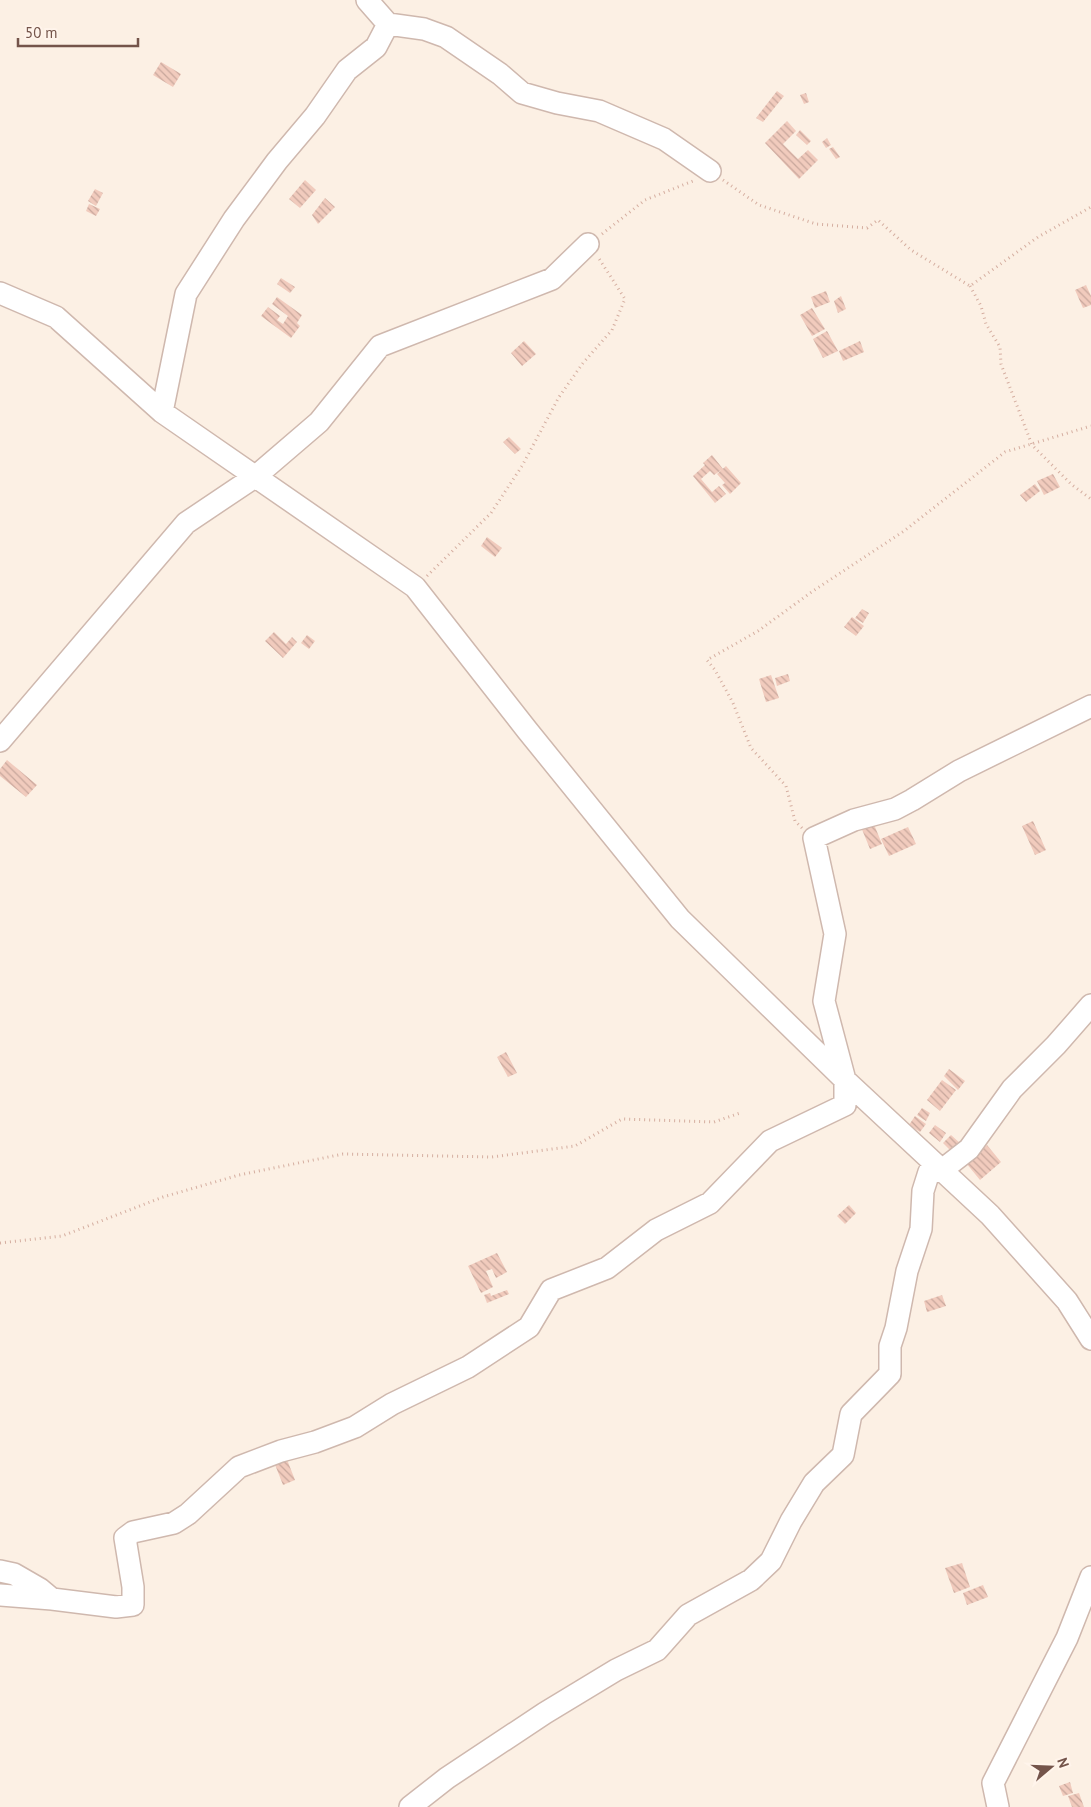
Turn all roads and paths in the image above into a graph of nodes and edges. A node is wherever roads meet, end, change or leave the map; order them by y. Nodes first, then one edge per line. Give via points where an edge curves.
1 (368, 0) edge
2 (388, 24) junction
3 (710, 170) junction
4 (1091, 207) edge
5 (588, 244) junction
6 (970, 286) junction
7 (0, 293) edge
8 (162, 412) junction
9 (1091, 426) edge
10 (1032, 445) junction
11 (256, 476) junction
12 (1091, 499) edge
13 (415, 587) junction
14 (1091, 706) edge
15 (0, 741) edge
16 (814, 838) junction
17 (1091, 1006) edge
18 (845, 1080) junction
19 (740, 1113) dead end
20 (942, 1170) junction
21 (0, 1243) edge
22 (1091, 1339) edge
23 (0, 1571) edge
24 (1091, 1577) edge
25 (0, 1595) edge
26 (52, 1599) junction
27 (410, 1807) edge
28 (998, 1807) edge

1 - 2 street
2 - 3 street via 424,29 446,37 522,93 599,111 664,139
2 - 8 street via 376,47 347,70 234,219 186,294
3 - 5 path via 693,182 645,200
3 - 6 path via 759,205 816,224 868,228 878,220 911,250
4 - 6 path via 1038,237
5 - 11 street via 552,280 380,346 319,422
5 - 13 path via 625,299 612,330 583,362 559,397 522,466 491,513
6 - 10 path via 1000,347 1001,364
7 - 8 street via 56,317
8 - 11 street
9 - 10 path
10 - 12 path
10 - 16 path via 1005,452 889,541 758,631 707,660 733,703 751,748 786,786 795,821
11 - 13 street
11 - 15 street via 186,522
13 - 18 street via 680,919
14 - 16 street via 959,771 895,809 854,820
16 - 18 street via 835,934 824,1001
17 - 20 street via 1012,1090 969,1149
18 - 20 street
18 - 26 street via 845,1105 770,1141 710,1203 656,1230 607,1268 551,1290 530,1327 468,1367 392,1404 355,1427 239,1467 174,1523 133,1532 125,1538 133,1605 116,1607
19 - 21 path via 714,1122 622,1119 575,1146 492,1157 343,1154 239,1175 163,1197 62,1236
20 - 22 street via 990,1214 1060,1294
20 - 27 street via 929,1172 923,1191 921,1229 907,1271 890,1346 890,1374 851,1414 843,1455 814,1483 771,1561 750,1580 688,1615 657,1650 616,1670 545,1713 447,1778
23 - 26 street via 14,1574
24 - 28 street via 1067,1638 993,1783
25 - 26 street

